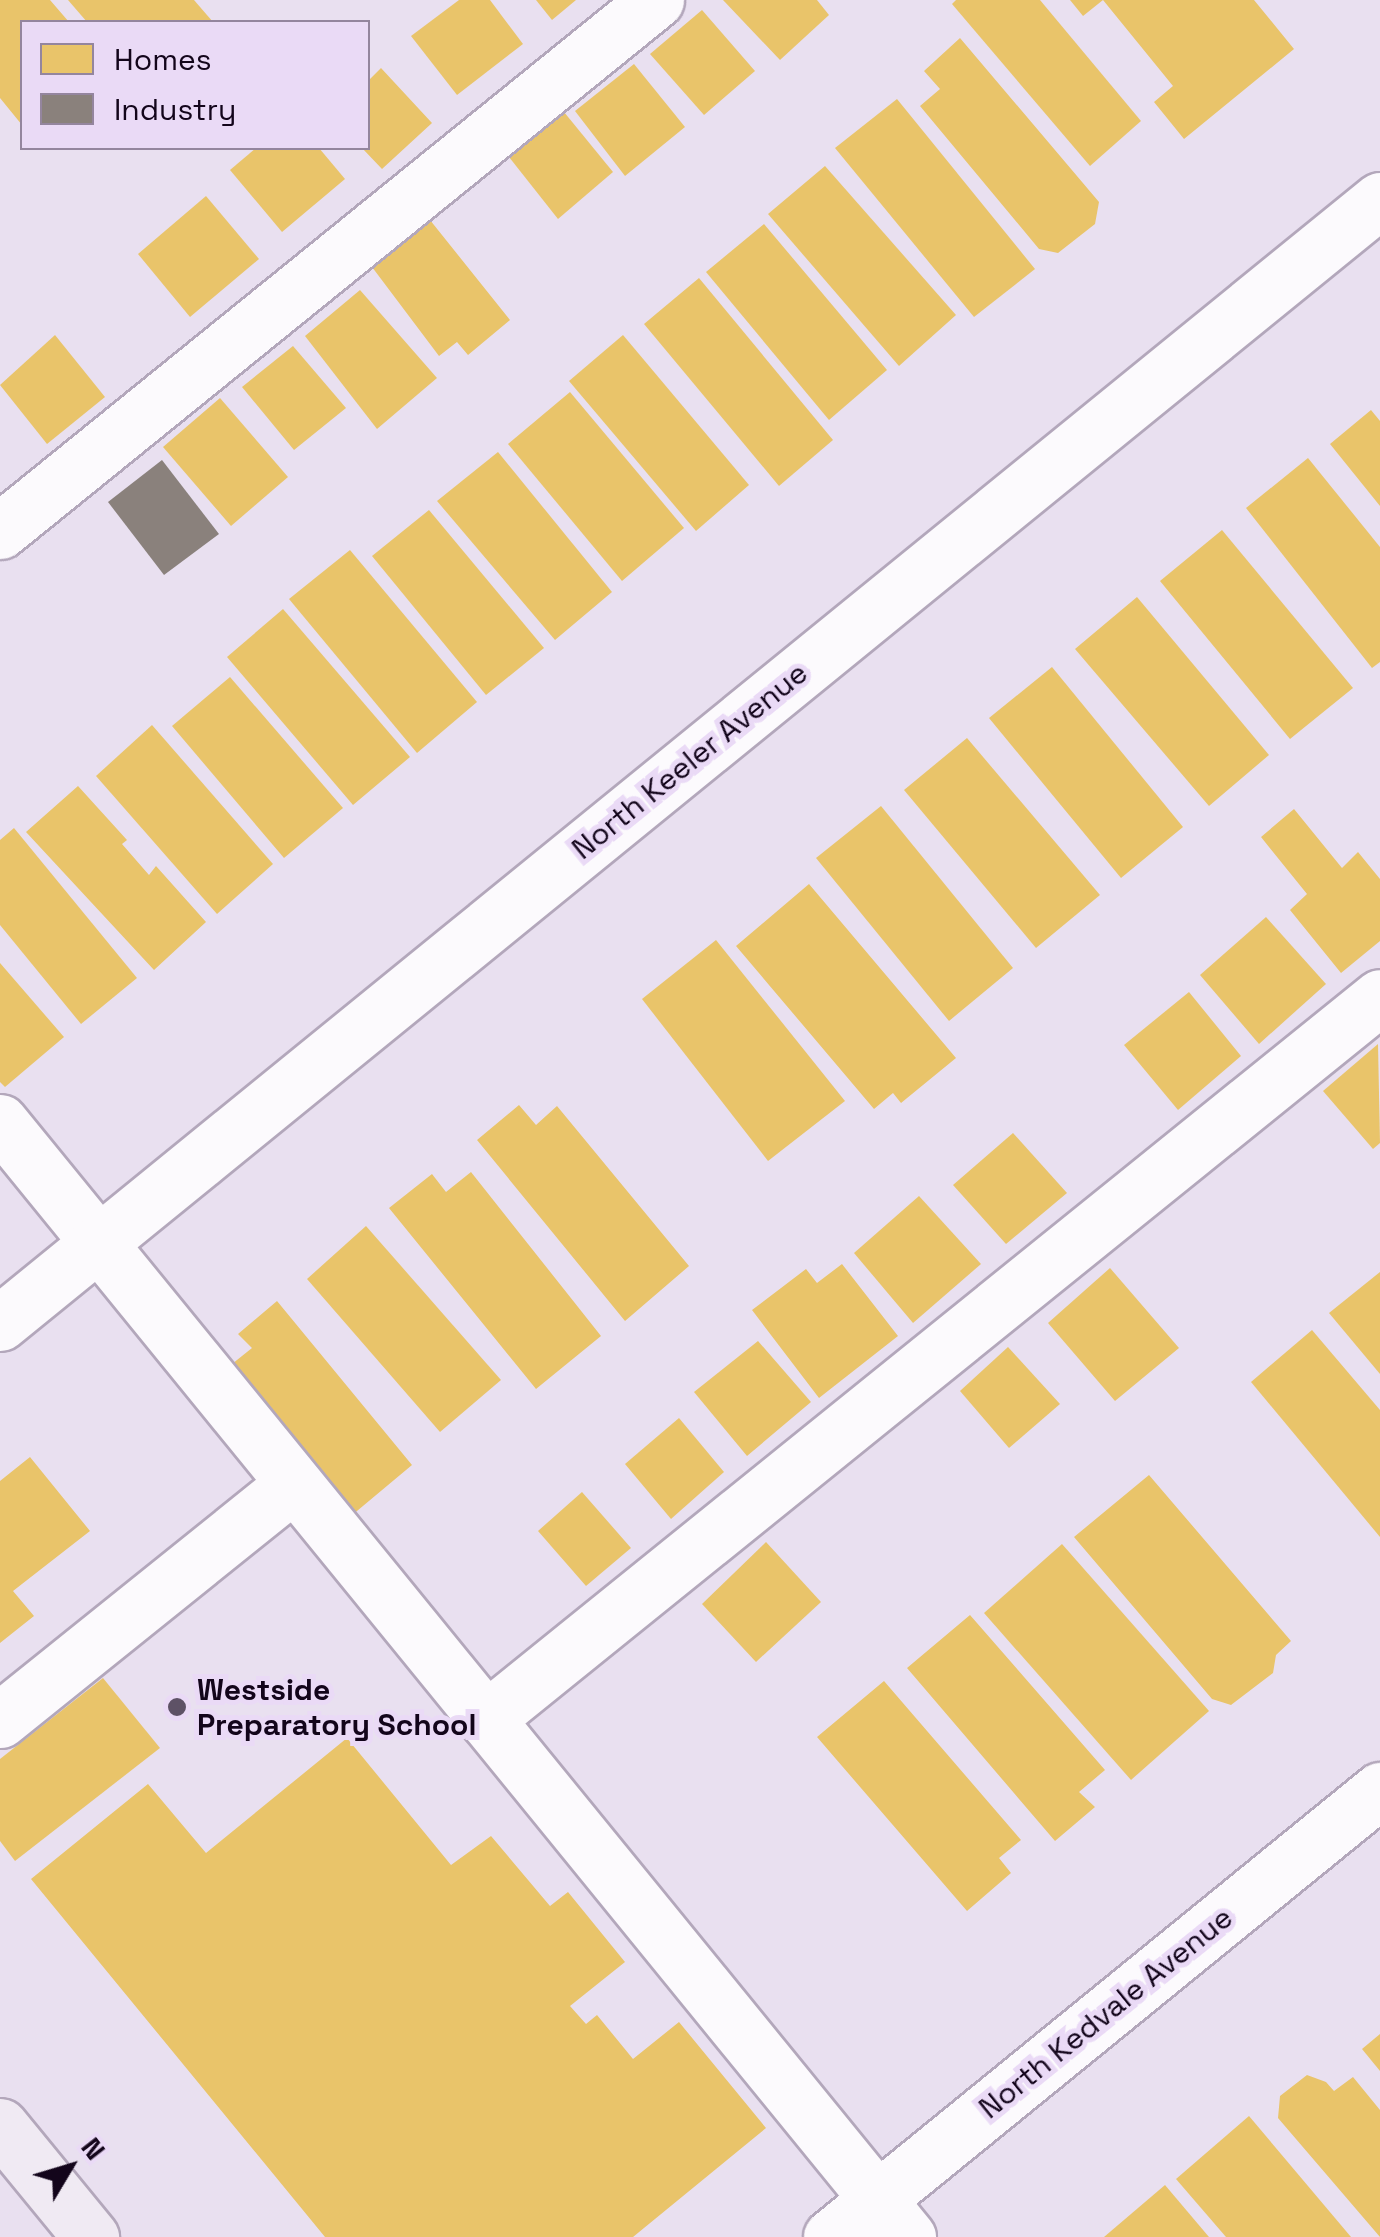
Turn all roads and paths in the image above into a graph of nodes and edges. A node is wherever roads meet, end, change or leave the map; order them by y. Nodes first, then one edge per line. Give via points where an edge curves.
1 (656, 0) edge
2 (1380, 200) edge
3 (0, 531) edge
4 (1380, 997) edge
5 (0, 1122) edge
6 (98, 1243) junction
7 (0, 1322) edge
8 (294, 1484) junction
9 (486, 1719) junction
10 (0, 1720) edge
11 (1380, 1790) edge
12 (3, 2137) edge
13 (892, 2218) edge
14 (91, 2237) edge
15 (831, 2237) edge

1 - 3 street
2 - 6 street, North Keeler Avenue
4 - 9 street
5 - 6 street
6 - 7 street, North Keeler Avenue
6 - 8 street
8 - 9 street
8 - 10 street
9 - 13 street
11 - 13 street, North Kedvale Avenue
12 - 14 main road
13 - 15 street, North Kedvale Avenue

